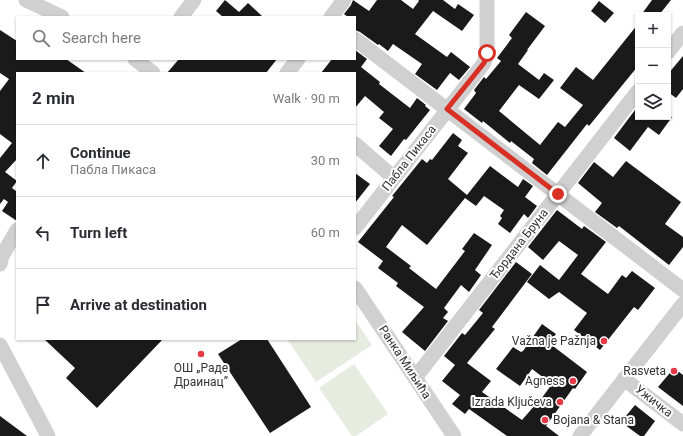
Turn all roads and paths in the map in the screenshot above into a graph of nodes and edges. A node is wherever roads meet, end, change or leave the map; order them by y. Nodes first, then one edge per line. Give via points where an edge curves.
1 (26, 0) edge
2 (194, 0) edge
3 (344, 0) edge
4 (487, 0) edge
5 (60, 16) edge
6 (182, 16) edge
7 (331, 16) edge
8 (683, 33) edge
9 (356, 40) edge
10 (671, 48) edge
11 (297, 60) edge
12 (288, 72) edge
13 (635, 95) edge
14 (447, 109) junction
15 (356, 145) edge
16 (394, 178) junction
17 (558, 194) junction
18 (356, 227) edge
19 (16, 232) edge
20 (0, 264) edge
21 (356, 290) edge
22 (683, 290) edge
23 (683, 304) edge
24 (0, 345) edge
25 (415, 378) junction
26 (624, 379) junction
27 (683, 424) edge
28 (48, 436) edge
29 (454, 436) edge
30 (580, 436) edge

1 - 5 street
2 - 6 street
3 - 7 street
4 - 14 street, Пабла Пикаса via 486,58
8 - 10 street
9 - 14 street
11 - 12 street
13 - 17 street, Ђордана Бруна
14 - 16 street, Пабла Пикаса
14 - 17 street
15 - 16 street
16 - 18 street, Пабла Пикаса
17 - 22 street
17 - 25 street, Ђордана Бруна
19 - 20 street
21 - 25 street, Ранка Миљића
23 - 26 street
24 - 28 street
25 - 29 street, Ранка Миљића
26 - 27 street, Ужичка
26 - 30 street

